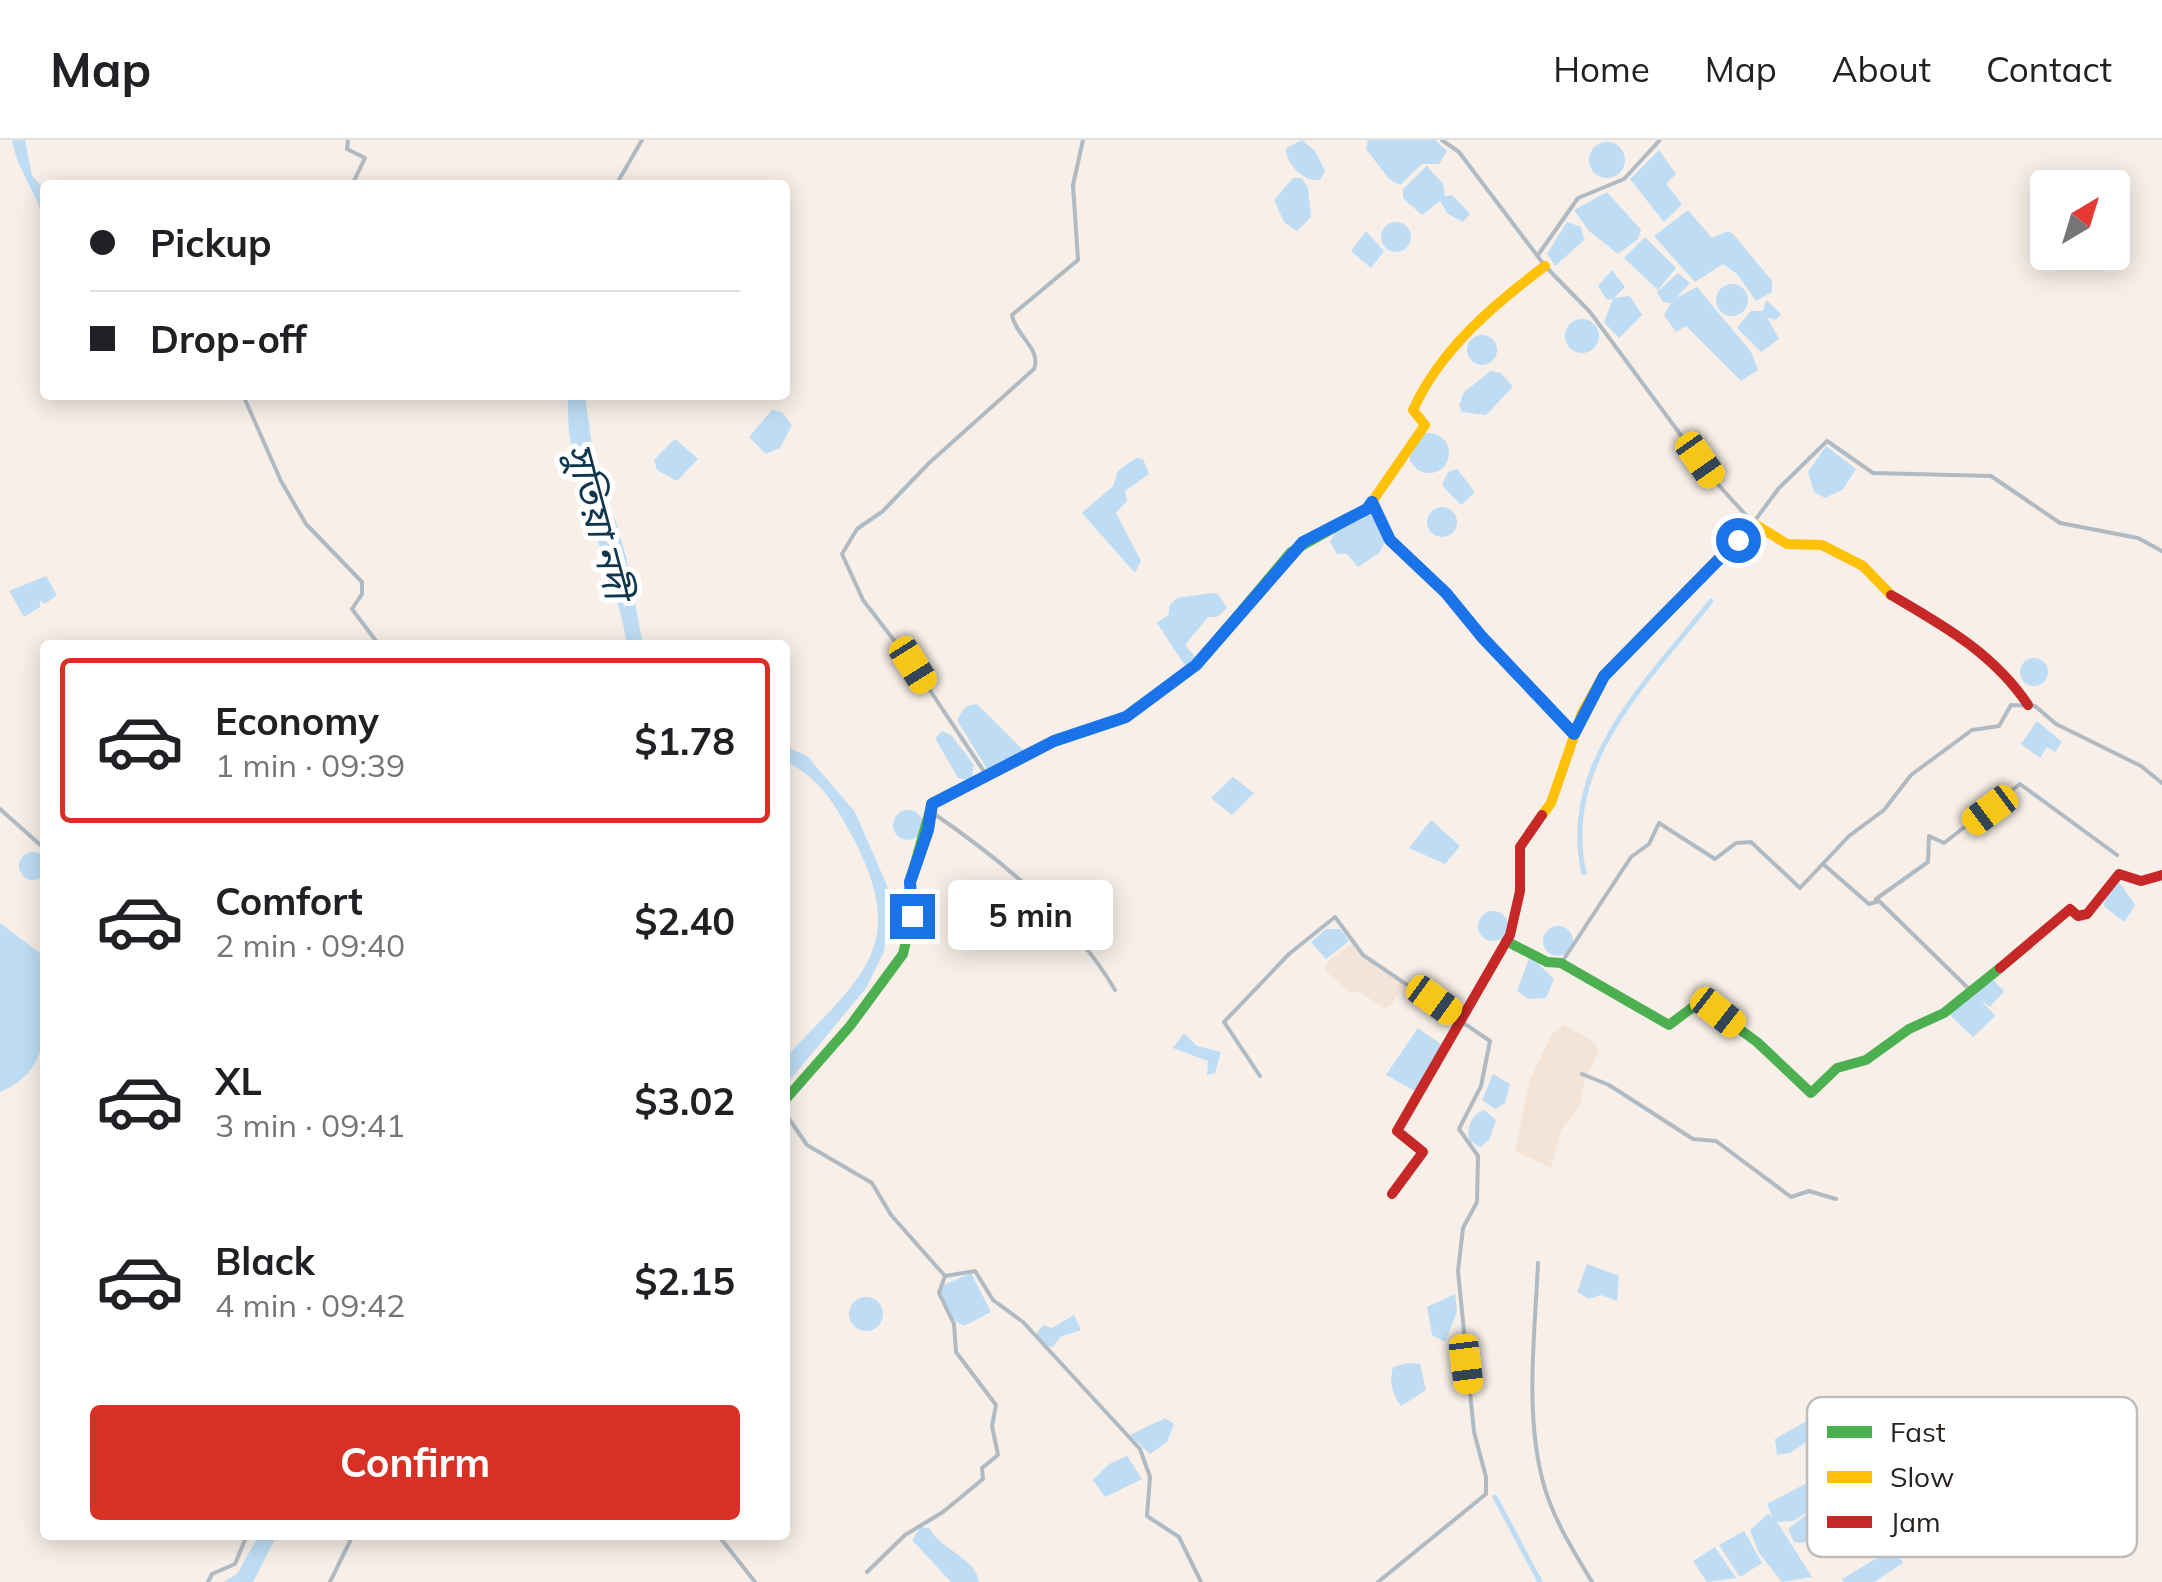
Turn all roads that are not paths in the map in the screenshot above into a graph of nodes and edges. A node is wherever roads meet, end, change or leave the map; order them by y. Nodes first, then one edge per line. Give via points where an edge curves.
1 (348, 140) edge
2 (642, 140) edge
3 (1083, 140) edge
4 (1442, 140) edge
5 (1660, 140) edge
6 (354, 180) edge
7 (619, 180) edge
8 (1541, 260) junction
9 (245, 400) edge
10 (1372, 502) junction
11 (1753, 524) junction
12 (2162, 551) edge
13 (374, 640) edge
14 (2028, 705) junction
15 (1574, 734) junction
16 (988, 777) junction
17 (2162, 783) edge
18 (0, 808) edge
19 (929, 810) junction
20 (40, 845) edge
21 (2117, 855) dead end
22 (1824, 864) junction
23 (2162, 875) edge
24 (1876, 900) junction
25 (1506, 941) junction
26 (1561, 964) junction
27 (1115, 990) dead end
28 (1971, 992) junction
29 (1461, 1022) junction
30 (1582, 1074) dead end
31 (1260, 1076) dead end
32 (790, 1094) edge
33 (790, 1120) edge
34 (1392, 1194) dead end
35 (1836, 1199) dead end
36 (1538, 1263) dead end
37 (945, 1276) junction
38 (245, 1540) edge
39 (351, 1540) edge
40 (722, 1540) edge
41 (866, 1572) dead end
42 (208, 1582) edge
43 (330, 1582) edge
44 (754, 1582) edge
45 (1201, 1582) edge
46 (1378, 1582) edge
47 (1592, 1582) edge

1 - 6 street via 347,149 364,158
2 - 7 street
3 - 16 street via 1074,174 1078,260 1012,315 1034,353 1034,370 856,529 842,554 863,600
4 - 8 street via 1459,152
5 - 8 street via 1624,179 1578,198
8 - 10 street via 1417,398 1414,410 1425,425
8 - 11 street via 1590,312
9 - 13 street via 306,524 362,582 352,609
10 - 15 street via 1390,540
10 - 16 street via 1303,542 1196,665 1126,717 1054,741
11 - 12 street via 1826,442 1873,473 1991,476 2060,523 2138,538
11 - 14 street via 1787,544 1822,545 1863,566 1882,590 1970,640
11 - 15 street via 1604,676
14 - 17 street
14 - 22 street via 2010,705 1998,726 1972,730 1911,775 1884,810
15 - 25 street via 1551,803 1520,846 1520,892
16 - 19 street
18 - 20 street
19 - 27 street via 1016,876 1088,949
19 - 32 street via 910,882 912,916 902,954
21 - 24 street via 2020,784 1944,844 1929,836 1928,862
22 - 24 street via 1869,904
22 - 26 street via 1798,888 1751,842 1739,842 1715,859 1659,822
23 - 28 street via 2141,880 2119,874 2087,914 2070,909
24 - 28 street
25 - 26 street
25 - 29 street
26 - 28 street via 1669,1025 1705,1004 1811,1094 1837,1068 1882,1052
29 - 31 street via 1363,955 1335,917 1224,1022
29 - 34 street via 1397,1131 1423,1152
29 - 46 street via 1490,1042 1481,1086 1459,1129 1478,1156 1477,1202 1462,1228 1458,1272 1474,1432 1487,1484 1476,1505
30 - 35 street via 1693,1140 1716,1140 1791,1197 1809,1192
33 - 37 street via 807,1145 872,1183
36 - 47 street via 1534,1411 1542,1479
37 - 41 street via 939,1293 954,1324 956,1352 996,1405 998,1455 982,1468 983,1479
37 - 45 street via 974,1270 993,1300 1022,1322 1140,1448 1150,1477 1147,1516 1179,1537
38 - 42 street via 235,1564
39 - 43 street
40 - 44 street

